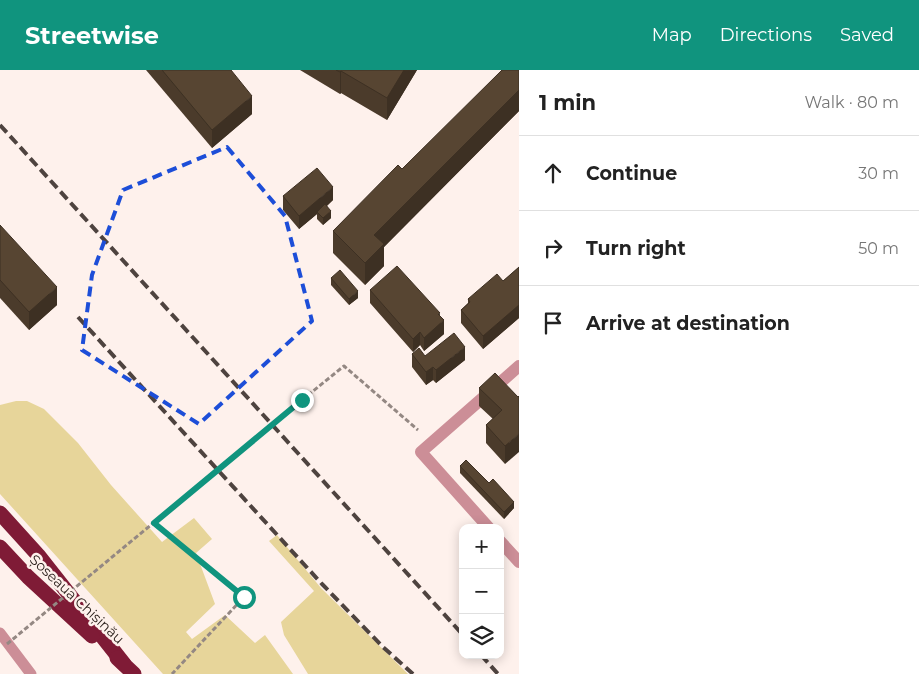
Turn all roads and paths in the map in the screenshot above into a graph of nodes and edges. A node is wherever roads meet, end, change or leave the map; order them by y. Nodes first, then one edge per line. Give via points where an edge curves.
1 (519, 366) edge
2 (404, 419) dead end
3 (0, 513) edge
4 (154, 523) junction
5 (485, 524) edge
6 (504, 545) edge
7 (0, 546) edge
8 (519, 562) edge
9 (0, 633) edge
10 (7, 644) dead end
11 (129, 669) edge
12 (31, 674) edge
13 (172, 674) edge

1 - 5 street via 421,452
2 - 4 path, bridge via 344,366
3 - 11 highway via 38,555
4 - 10 path, bridge
4 - 13 path, bridge via 244,597
6 - 8 street
7 - 11 highway, Șoseaua Chișinău via 28,577
9 - 12 lane

